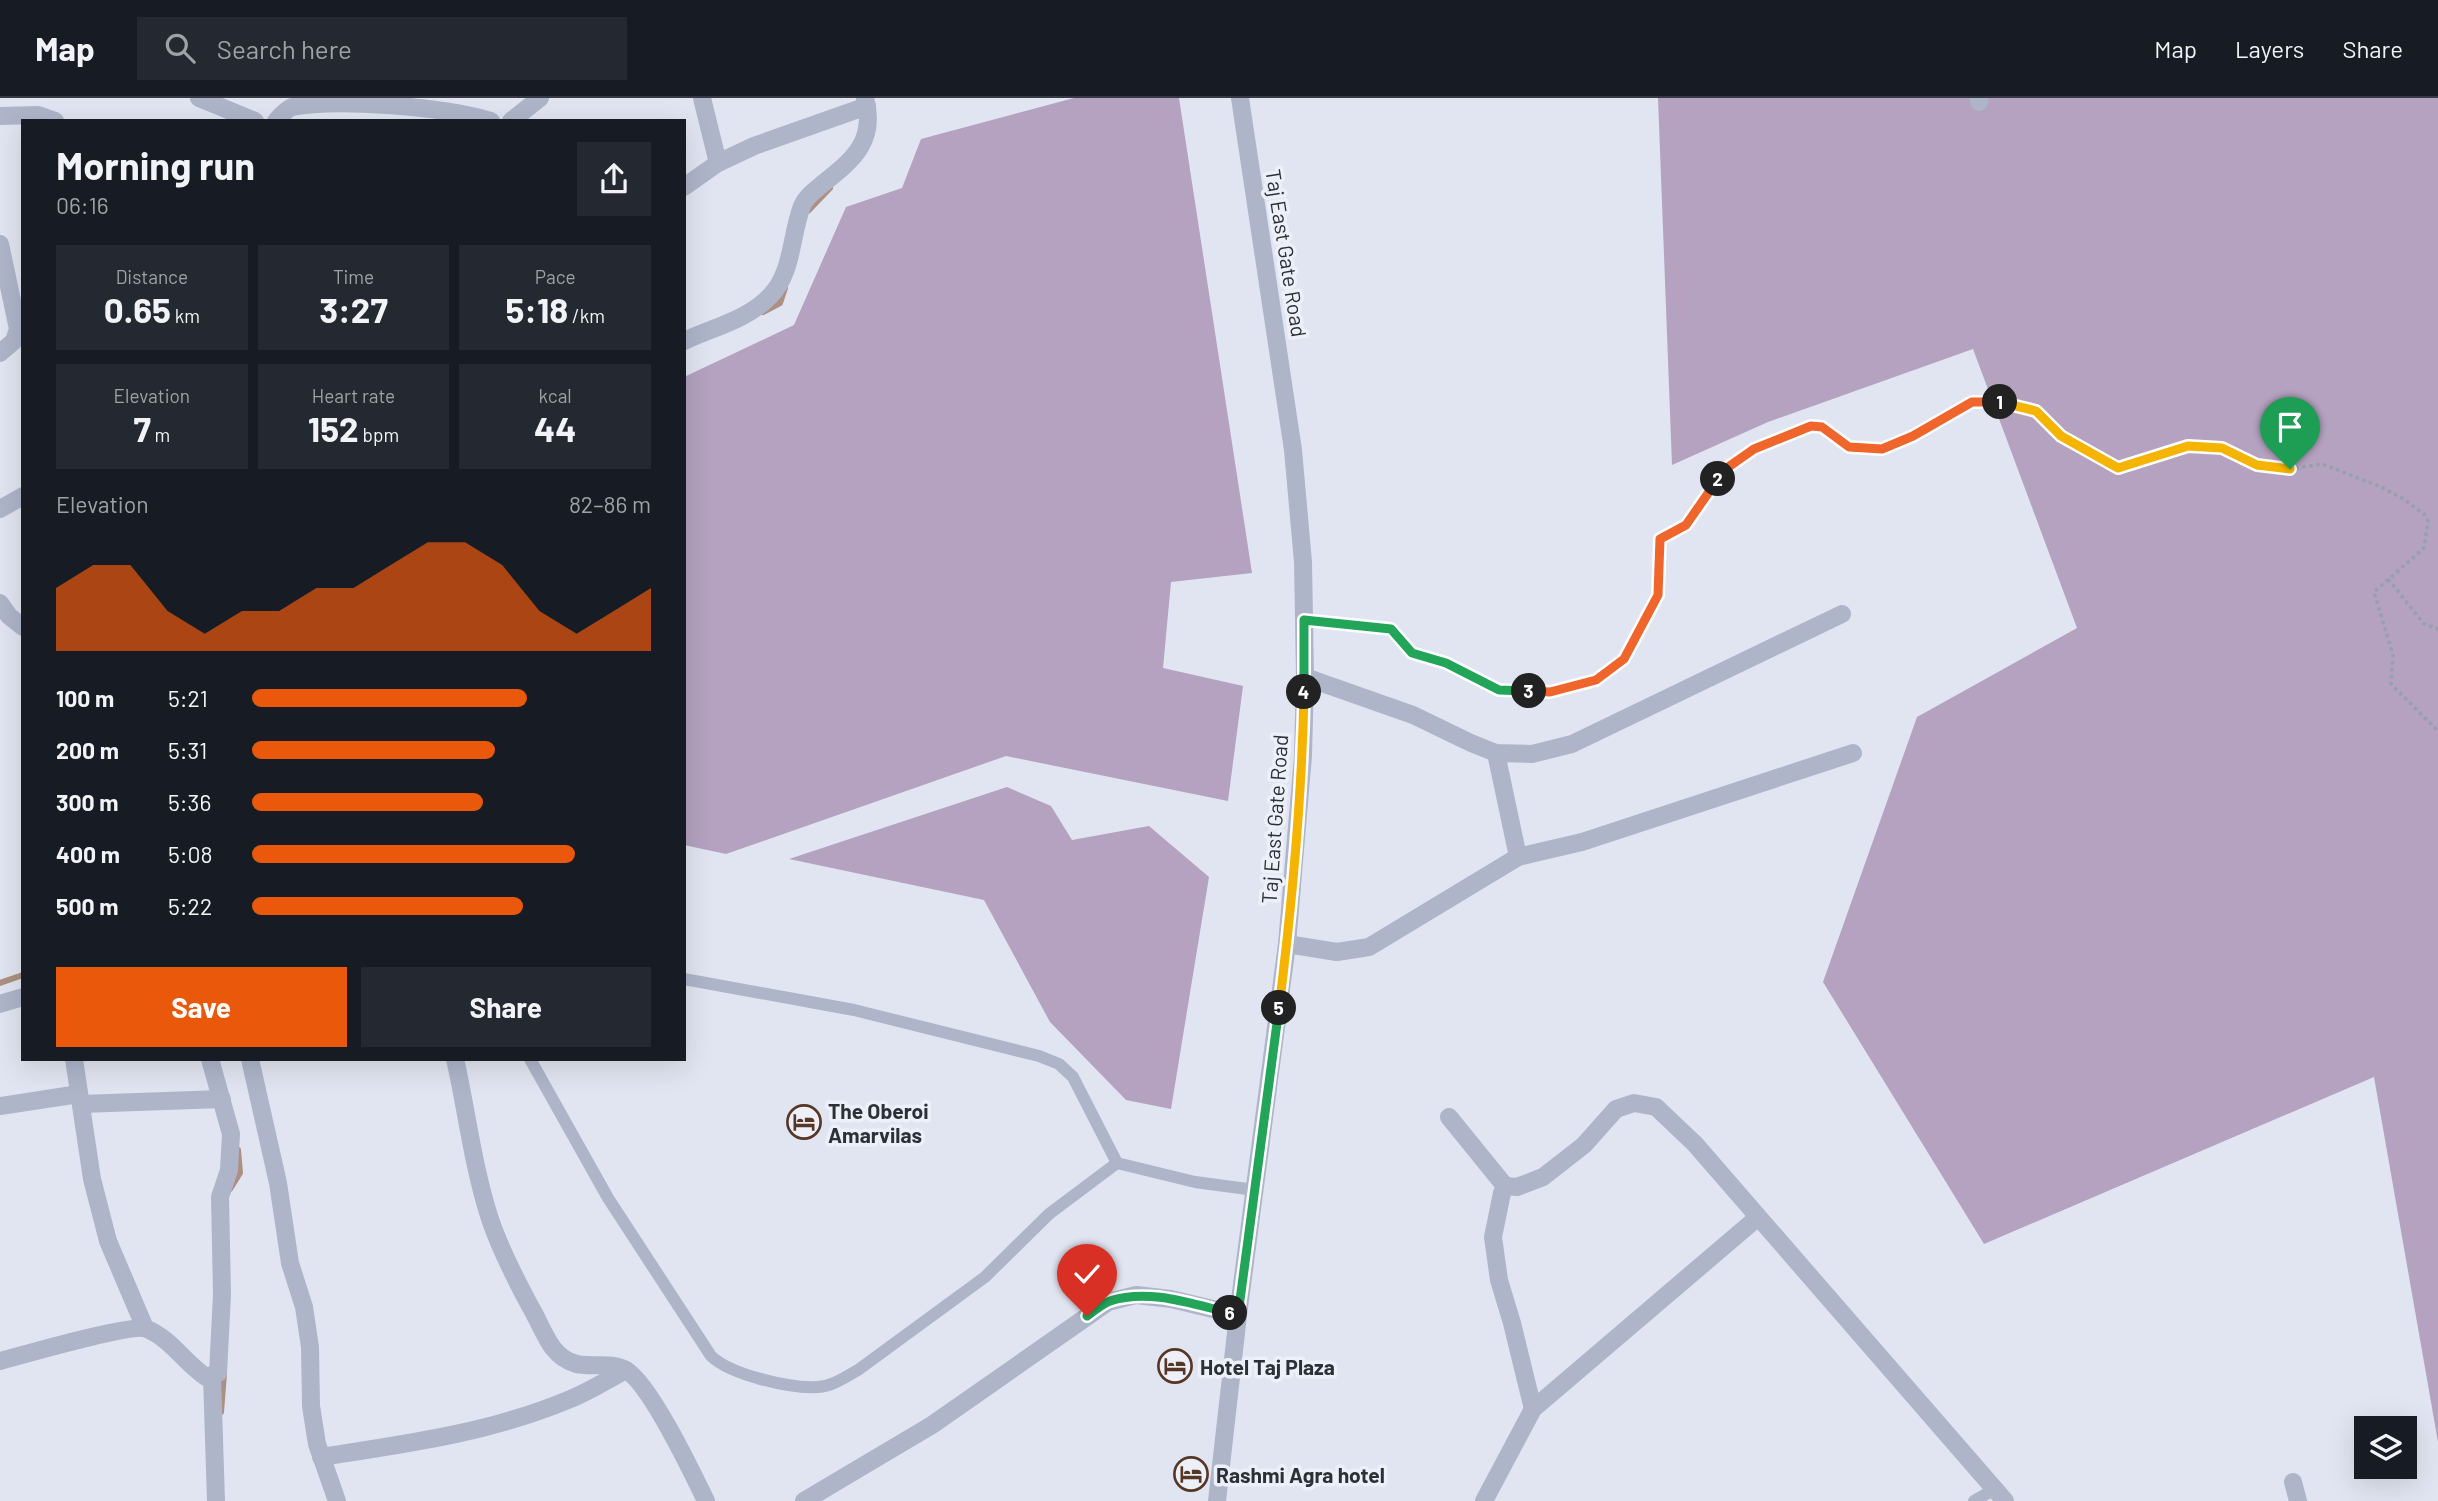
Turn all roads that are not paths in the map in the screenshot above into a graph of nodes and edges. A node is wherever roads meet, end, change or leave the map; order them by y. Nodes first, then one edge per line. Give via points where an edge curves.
1 (199, 98) edge
2 (540, 98) edge
3 (702, 98) edge
4 (1240, 98) edge
5 (866, 102) edge
6 (232, 104) edge
7 (0, 116) edge
8 (49, 119) edge
9 (252, 119) edge
10 (278, 119) edge
11 (482, 119) edge
12 (514, 119) edge
13 (718, 163) junction
14 (686, 186) edge
15 (0, 244) edge
16 (686, 340) edge
17 (0, 353) edge
18 (21, 497) edge
19 (0, 509) edge
20 (1842, 614) dead end
21 (1305, 677) junction
22 (1853, 752) dead end
23 (1496, 753) junction
24 (1518, 857) junction
25 (1287, 944) junction
26 (686, 979) edge
27 (21, 998) edge
28 (0, 1004) edge
29 (74, 1061) edge
30 (211, 1061) edge
31 (250, 1061) edge
32 (455, 1061) edge
33 (531, 1061) edge
34 (80, 1099) junction
35 (222, 1100) junction
36 (0, 1106) edge
37 (1449, 1117) dead end
38 (1116, 1163) junction
39 (1505, 1186) junction
40 (1255, 1190) junction
41 (1757, 1218) junction
42 (1238, 1315) junction
43 (145, 1328) junction
44 (0, 1361) edge
45 (626, 1370) junction
46 (212, 1377) junction
47 (1533, 1409) junction
48 (321, 1457) junction
49 (2293, 1482) dead end
50 (2000, 1495) edge
51 (216, 1501) edge
52 (337, 1501) edge
53 (706, 1501) edge
54 (804, 1501) edge
55 (1217, 1501) edge
56 (1484, 1501) edge
57 (1974, 1501) edge
58 (2298, 1501) edge

1 - 6 street
2 - 12 street
3 - 13 street
4 - 21 street, Taj East Gate Road via 1293,450 1303,562
5 - 13 street
5 - 16 street via 867,127 861,148 802,204 778,287 755,310
6 - 9 street
7 - 8 street
10 - 11 street via 292,107 319,102 377,102
13 - 14 street
15 - 17 street via 18,329 14,341
18 - 19 street
20 - 23 street via 1572,744 1532,754
21 - 23 street via 1413,715
21 - 25 street, Taj East Gate Road
22 - 24 street via 1582,842
23 - 24 street
24 - 25 street via 1368,947 1337,952
25 - 40 street, Taj East Gate Road
26 - 38 lane via 855,1010 1059,1064 1073,1077
27 - 28 street
29 - 34 street
30 - 35 street
31 - 48 street via 278,1183 290,1263 304,1307 311,1406
32 - 45 street via 490,1219 553,1348 569,1362
33 - 38 lane via 608,1198 711,1356 723,1366 765,1381 816,1387 858,1370 985,1277 1049,1214
34 - 35 street
34 - 36 street
34 - 43 street via 92,1179 108,1241
35 - 46 street via 231,1134 229,1170 220,1197 219,1366
37 - 39 street
38 - 40 lane via 1195,1182
39 - 41 street via 1517,1187 1543,1177 1584,1144 1616,1109 1634,1103 1656,1107 1695,1144
39 - 47 street via 1493,1237 1499,1280
40 - 42 street, Taj East Gate Road
41 - 47 street
41 - 50 street
42 - 54 street via 1171,1299 1136,1296 1108,1302 932,1425
42 - 55 street, Taj East Gate Road
43 - 44 street
43 - 46 street via 199,1372
45 - 48 street via 572,1399 508,1421
45 - 53 street via 641,1384
46 - 51 street
47 - 56 street
48 - 52 street
49 - 58 street
50 - 57 lane

